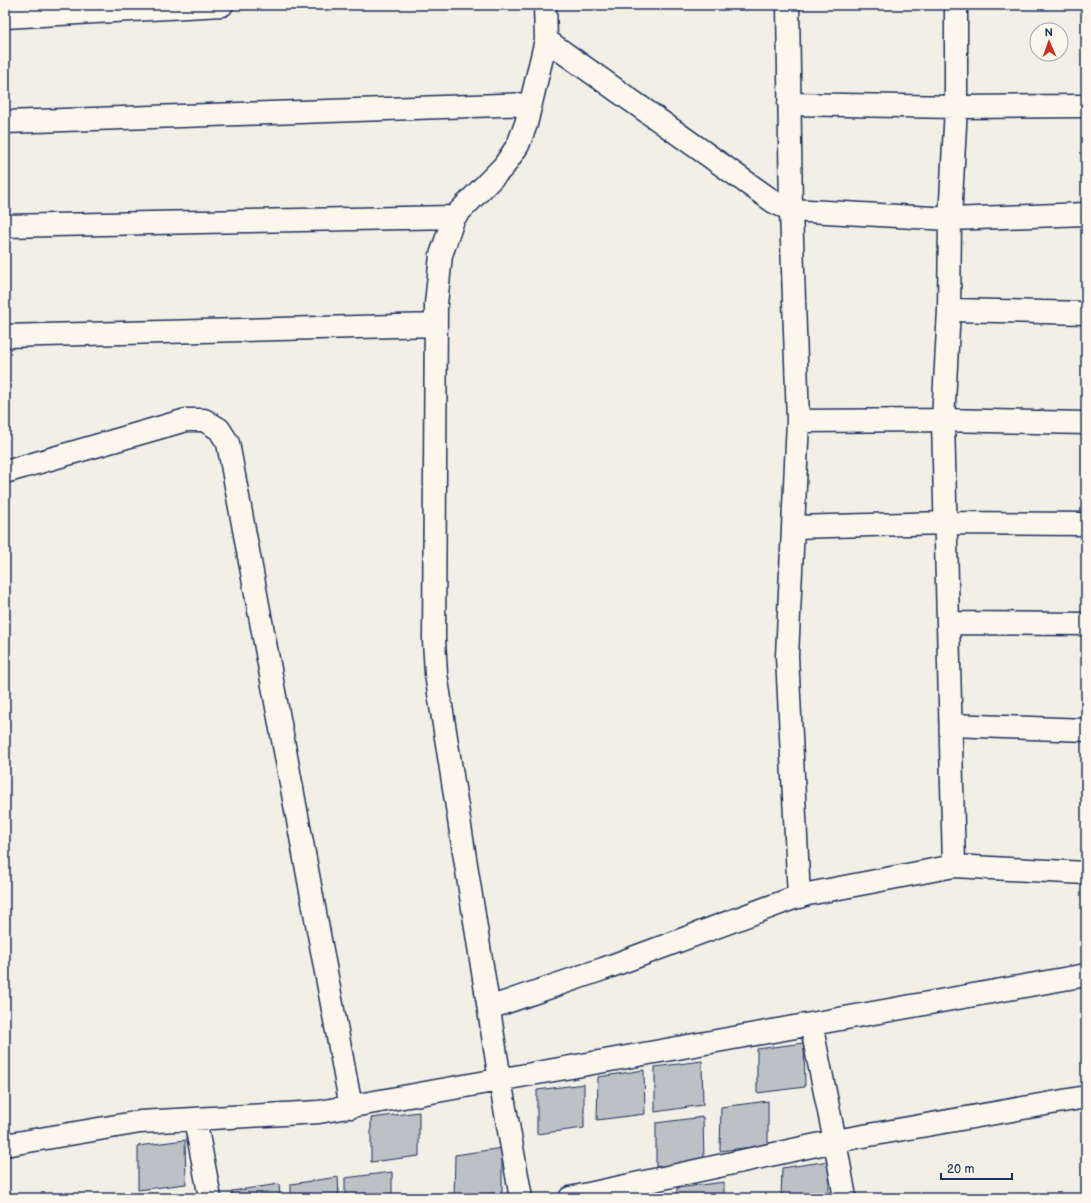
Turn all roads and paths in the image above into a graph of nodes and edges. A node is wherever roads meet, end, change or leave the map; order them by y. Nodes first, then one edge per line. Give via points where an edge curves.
1 (222, 5) edge
2 (545, 5) edge
3 (788, 5) edge
4 (956, 5) edge
5 (5, 17) edge
6 (546, 40) junction
7 (531, 104) junction
8 (789, 104) junction
9 (1086, 106) edge
10 (956, 108) junction
11 (5, 122) edge
12 (791, 210) junction
13 (1086, 214) edge
14 (454, 217) junction
15 (950, 219) junction
16 (5, 226) edge
17 (949, 310) junction
18 (1086, 313) edge
19 (436, 325) junction
20 (5, 336) edge
21 (943, 420) junction
22 (798, 422) junction
23 (1086, 423) edge
24 (5, 472) edge
25 (946, 523) junction
26 (1086, 524) edge
27 (793, 527) junction
28 (948, 623) junction
29 (1086, 624) edge
30 (951, 725) junction
31 (1086, 730) edge
32 (954, 866) junction
33 (1086, 873) edge
34 (799, 896) junction
35 (1086, 975) edge
36 (489, 1008) junction
37 (811, 1024) junction
38 (500, 1080) junction
39 (1086, 1098) edge
40 (351, 1107) junction
41 (195, 1119) junction
42 (835, 1142) junction
43 (5, 1146) edge
44 (210, 1198) edge
45 (521, 1198) edge
46 (570, 1198) edge
47 (845, 1198) edge

1 - 5 street
2 - 6 street
3 - 8 street
4 - 10 street
6 - 7 street
6 - 12 street via 774,202
7 - 11 street
7 - 14 street via 518,145 507,161
8 - 10 street
8 - 12 street
9 - 10 street
10 - 15 street
12 - 15 street
12 - 22 street
13 - 15 street
14 - 16 street
14 - 19 street via 441,256
15 - 17 street
17 - 18 street
17 - 21 street
19 - 20 street
19 - 36 street via 436,674
21 - 22 street
21 - 23 street
21 - 25 street
22 - 27 street
24 - 40 street via 186,420 204,420 219,429 228,443
25 - 26 street
25 - 27 street
25 - 28 street
27 - 34 street via 786,656
28 - 29 street
28 - 30 street
30 - 31 street
30 - 32 street
32 - 33 street
32 - 34 street
34 - 36 street via 603,969
35 - 37 street
36 - 38 street
37 - 38 street
37 - 42 street
38 - 40 street
38 - 45 street
39 - 42 street
40 - 41 street via 319,1112
41 - 43 street via 140,1122
41 - 44 street
42 - 46 street
42 - 47 street

